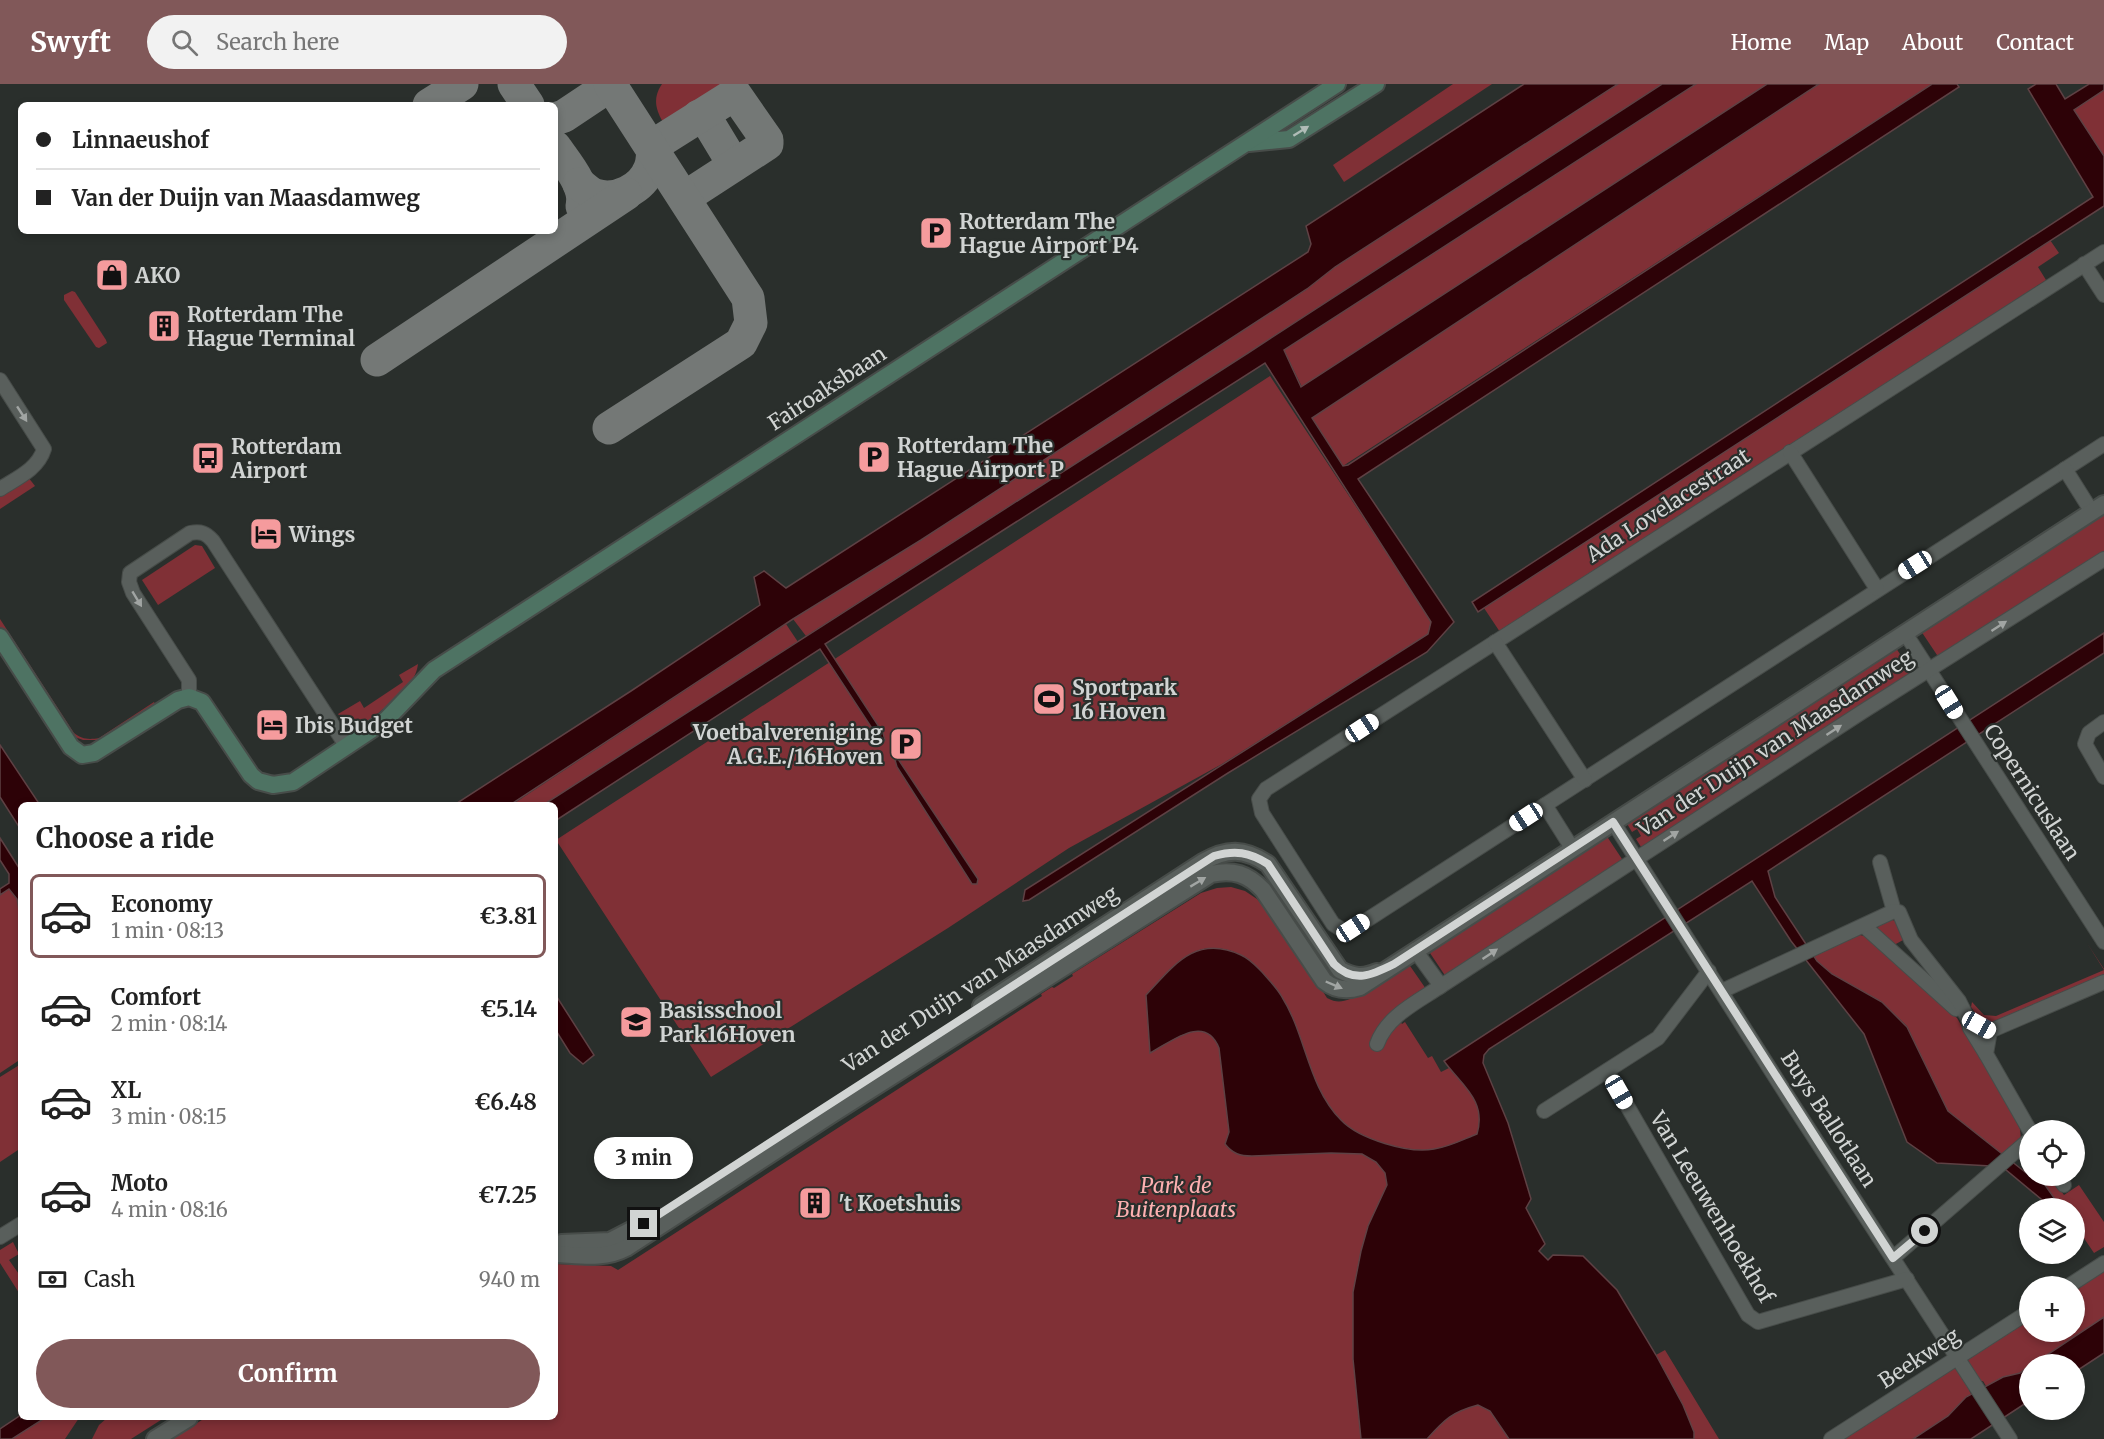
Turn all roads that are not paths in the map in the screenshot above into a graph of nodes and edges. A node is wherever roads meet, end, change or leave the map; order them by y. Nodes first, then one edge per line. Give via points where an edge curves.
1 (1336, 84) edge
2 (1371, 85) edge
3 (1245, 144) junction
4 (2104, 252) edge
5 (2084, 264) junction
6 (2104, 295) edge
7 (0, 380) edge
8 (2104, 444) edge
9 (1790, 452) junction
10 (2065, 469) junction
11 (0, 489) edge
12 (2098, 508) edge
13 (2104, 559) edge
14 (1877, 589) junction
15 (1905, 633) junction
16 (0, 637) edge
17 (1495, 642) junction
18 (1929, 670) junction
19 (189, 697) junction
20 (2104, 722) edge
21 (347, 747) junction
22 (2104, 777) edge
23 (1585, 780) junction
24 (1545, 805) junction
25 (1613, 822) junction
26 (1572, 848) junction
27 (1637, 859) junction
28 (1880, 862) dead end
29 (1894, 911) junction
30 (1864, 926) junction
31 (1911, 940) junction
32 (2104, 942) edge
33 (1415, 950) junction
34 (1894, 953) junction
35 (1394, 964) junction
36 (1709, 971) junction
37 (1927, 973) junction
38 (2104, 982) edge
39 (1441, 986) junction
40 (1722, 991) junction
41 (1966, 1017) junction
42 (1990, 1031) junction
43 (1377, 1044) dead end
44 (1986, 1054) junction
45 (1607, 1071) junction
46 (1544, 1111) dead end
47 (2019, 1127) edge
48 (2019, 1149) edge
49 (18, 1226) edge
50 (0, 1237) edge
51 (558, 1243) edge
52 (558, 1254) edge
53 (1893, 1258) junction
54 (2104, 1263) edge
55 (2084, 1276) edge
56 (1907, 1279) junction
57 (2019, 1318) edge
58 (1958, 1358) junction
59 (186, 1420) edge
60 (155, 1439) edge
61 (1831, 1439) edge
62 (2010, 1439) edge

1 - 3 main road, Fairoaksbaan
3 -> 2 main road, Fairoaksbaan via 1289,139
3 - 21 main road, Fairoaksbaan via 434,670 386,720
4 - 5 street, Ada Lovelacestraat
5 - 6 street
5 - 9 street, Ada Lovelacestraat
7 -> 11 street via 44,449 34,466
8 - 10 street
9 - 14 street
9 - 17 street, Ada Lovelacestraat
10 - 12 street, Van der Duijn van Maasdamweg
10 - 14 street
12 - 15 street, Van der Duijn van Maasdamweg
18 -> 13 street, Van der Duijn van Maasdamweg
14 - 23 street
15 - 18 street, Copernicuslaan
15 - 25 street, Van der Duijn van Maasdamweg
16 - 19 main road via 71,747 82,755 94,753 178,700
17 - 23 street
17 - 24 street, Ada Lovelacestraat via 1266,789 1259,799 1262,813 1333,924 1344,931
27 -> 18 street, Van der Duijn van Maasdamweg
18 - 32 street, Copernicuslaan
19 - 21 main road, Fairoaksbaan via 202,702 251,775 273,786 292,782
21 -> 19 street via 213,541 198,532 190,533 130,573 129,582 189,680
20 - 22 street via 2089,733 2085,744
23 - 24 street
24 - 26 street
25 - 26 street, Van der Duijn van Maasdamweg
25 - 27 street, Buys Ballotlaan
26 - 33 street, Van der Duijn van Maasdamweg
27 - 36 street, Buys Ballotlaan
39 -> 27 street, Van der Duijn van Maasdamweg
28 - 29 street
29 - 30 street
29 - 31 street via 1899,912
30 - 34 street
30 - 40 street
31 - 34 street
31 - 37 street
33 - 35 street, Van der Duijn van Maasdamweg
33 - 39 street
34 - 37 street
35 - 51 street, Van der Duijn van Maasdamweg via 1367,976 1352,976 1340,970 1268,864 1241,852 1214,856 633,1230 600,1243
52 -> 35 street, Van der Duijn van Maasdamweg via 603,1256 626,1248 1211,874 1234,872 1254,880 1330,985 1345,990 1360,987
36 - 40 street, Buys Ballotlaan
36 - 45 street via 1658,1038
37 - 41 street via 1959,1001
38 - 42 street
39 - 43 street, Van der Duijn van Maasdamweg via 1393,1018
40 - 53 street, Buys Ballotlaan
41 - 42 street
41 - 44 street
42 - 44 street
44 - 47 street
45 - 46 street
45 - 56 street, Van Leeuwenhoekhof via 1748,1315 1758,1322
48 - 53 street
49 - 50 street
53 - 56 street, Buys Ballotlaan
54 - 55 street
56 - 58 street, Buys Ballotlaan
57 - 58 street, Beekweg
58 - 61 street, Beekweg
58 - 62 street, Buys Ballotlaan
59 - 60 street

